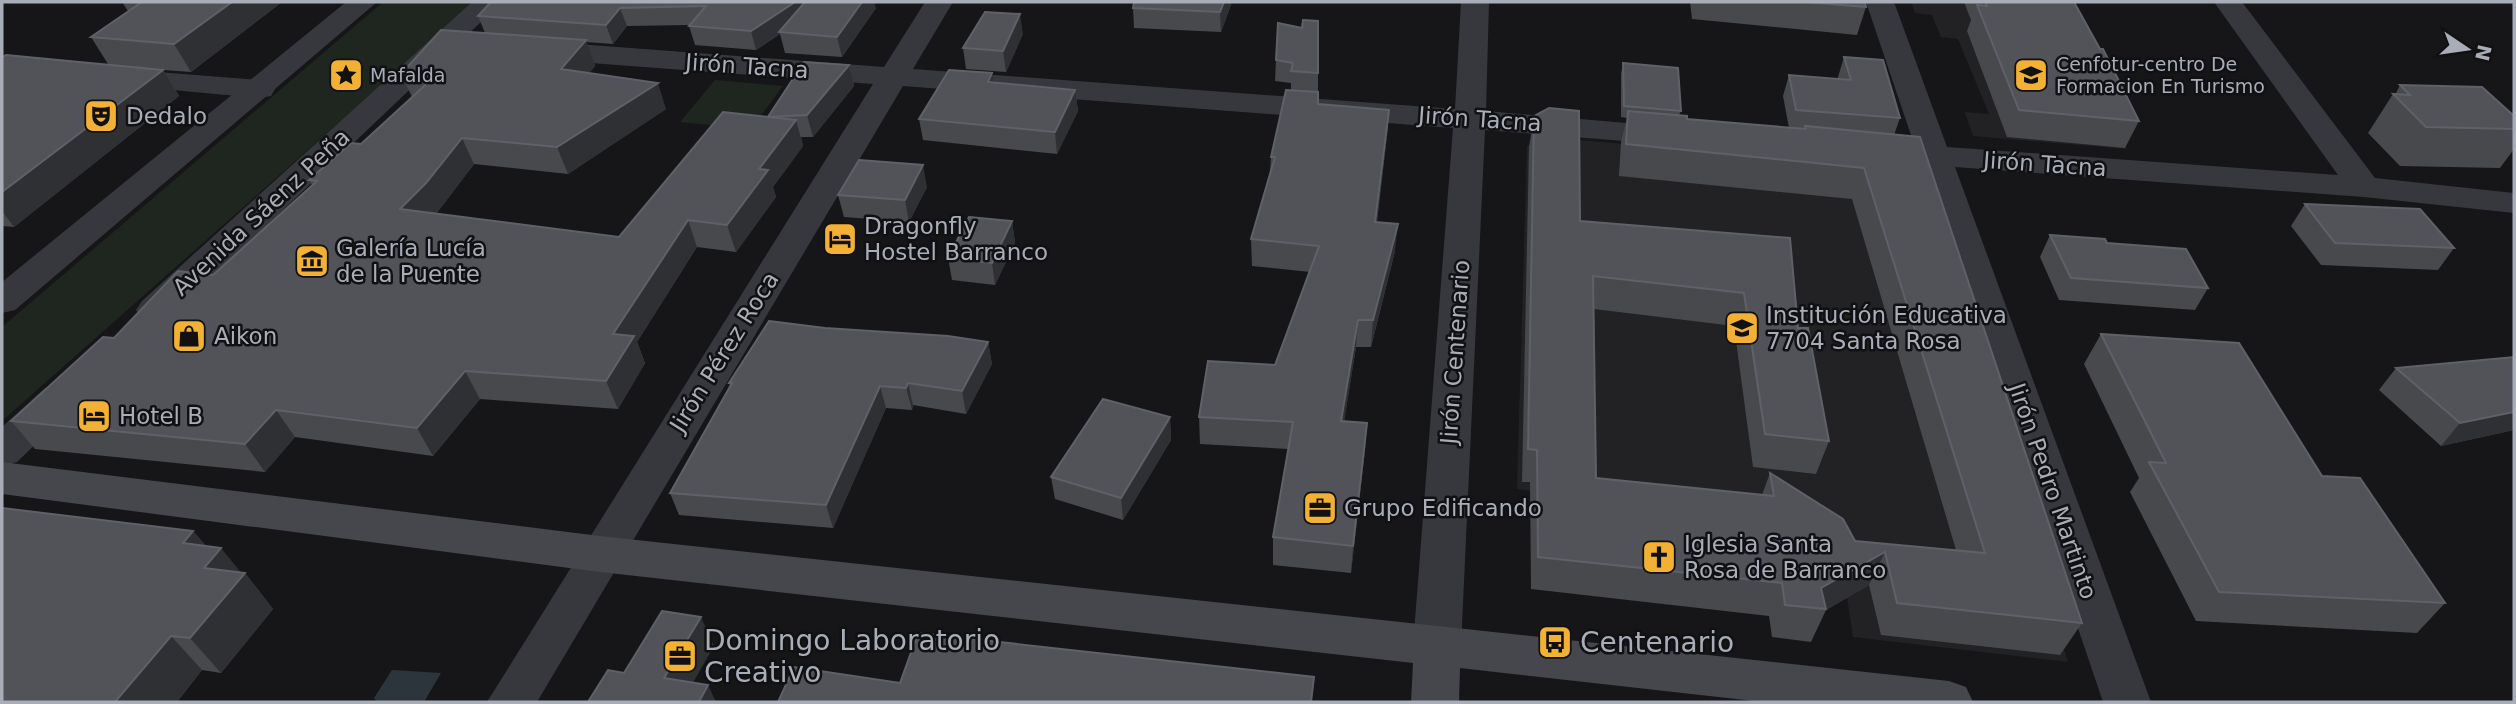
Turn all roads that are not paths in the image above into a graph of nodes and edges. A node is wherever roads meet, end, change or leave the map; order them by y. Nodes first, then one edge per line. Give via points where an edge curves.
1 (363, 2) edge
2 (488, 2) edge
3 (939, 2) edge
4 (1475, 2) edge
5 (1880, 2) edge
6 (2228, 2) edge
7 (444, 43) junction
8 (84, 75) edge
9 (893, 77) junction
10 (260, 89) junction
11 (1470, 117) junction
12 (1703, 137) edge
13 (1840, 148) edge
14 (1936, 156) junction
15 (2364, 187) junction
16 (2514, 203) edge
17 (2, 301) edge
18 (130, 333) edge
19 (79, 379) edge
20 (2, 451) edge
21 (2, 478) edge
22 (600, 554) junction
23 (1437, 646) junction
24 (511, 702) edge
25 (1434, 702) edge
26 (1949, 702) edge
27 (2127, 702) edge

1 - 10 street
2 - 7 street, Avenida Sáenz Peña
3 - 9 street, Jirón Pérez Roca
4 - 11 street, Jirón Centenario
5 - 14 street, Jirón Pedro Martinto
6 - 15 street
7 - 9 street, Jirón Tacna
7 - 18 street, Avenida Sáenz Peña
8 - 10 street
9 - 11 street, Jirón Tacna
9 - 22 street, Jirón Pérez Roca
10 - 17 street
11 - 12 street, Jirón Tacna
11 - 23 street, Jirón Centenario
13 - 14 street, Jirón Tacna
14 - 15 street, Jirón Tacna
14 - 27 street, Jirón Pedro Martinto
15 - 16 street, Jirón Tacna
19 - 20 street
21 - 22 main road
22 - 23 main road
22 - 24 street, Jirón Pérez Roca
23 - 25 main road, Jirón Centenario
23 - 26 main road

